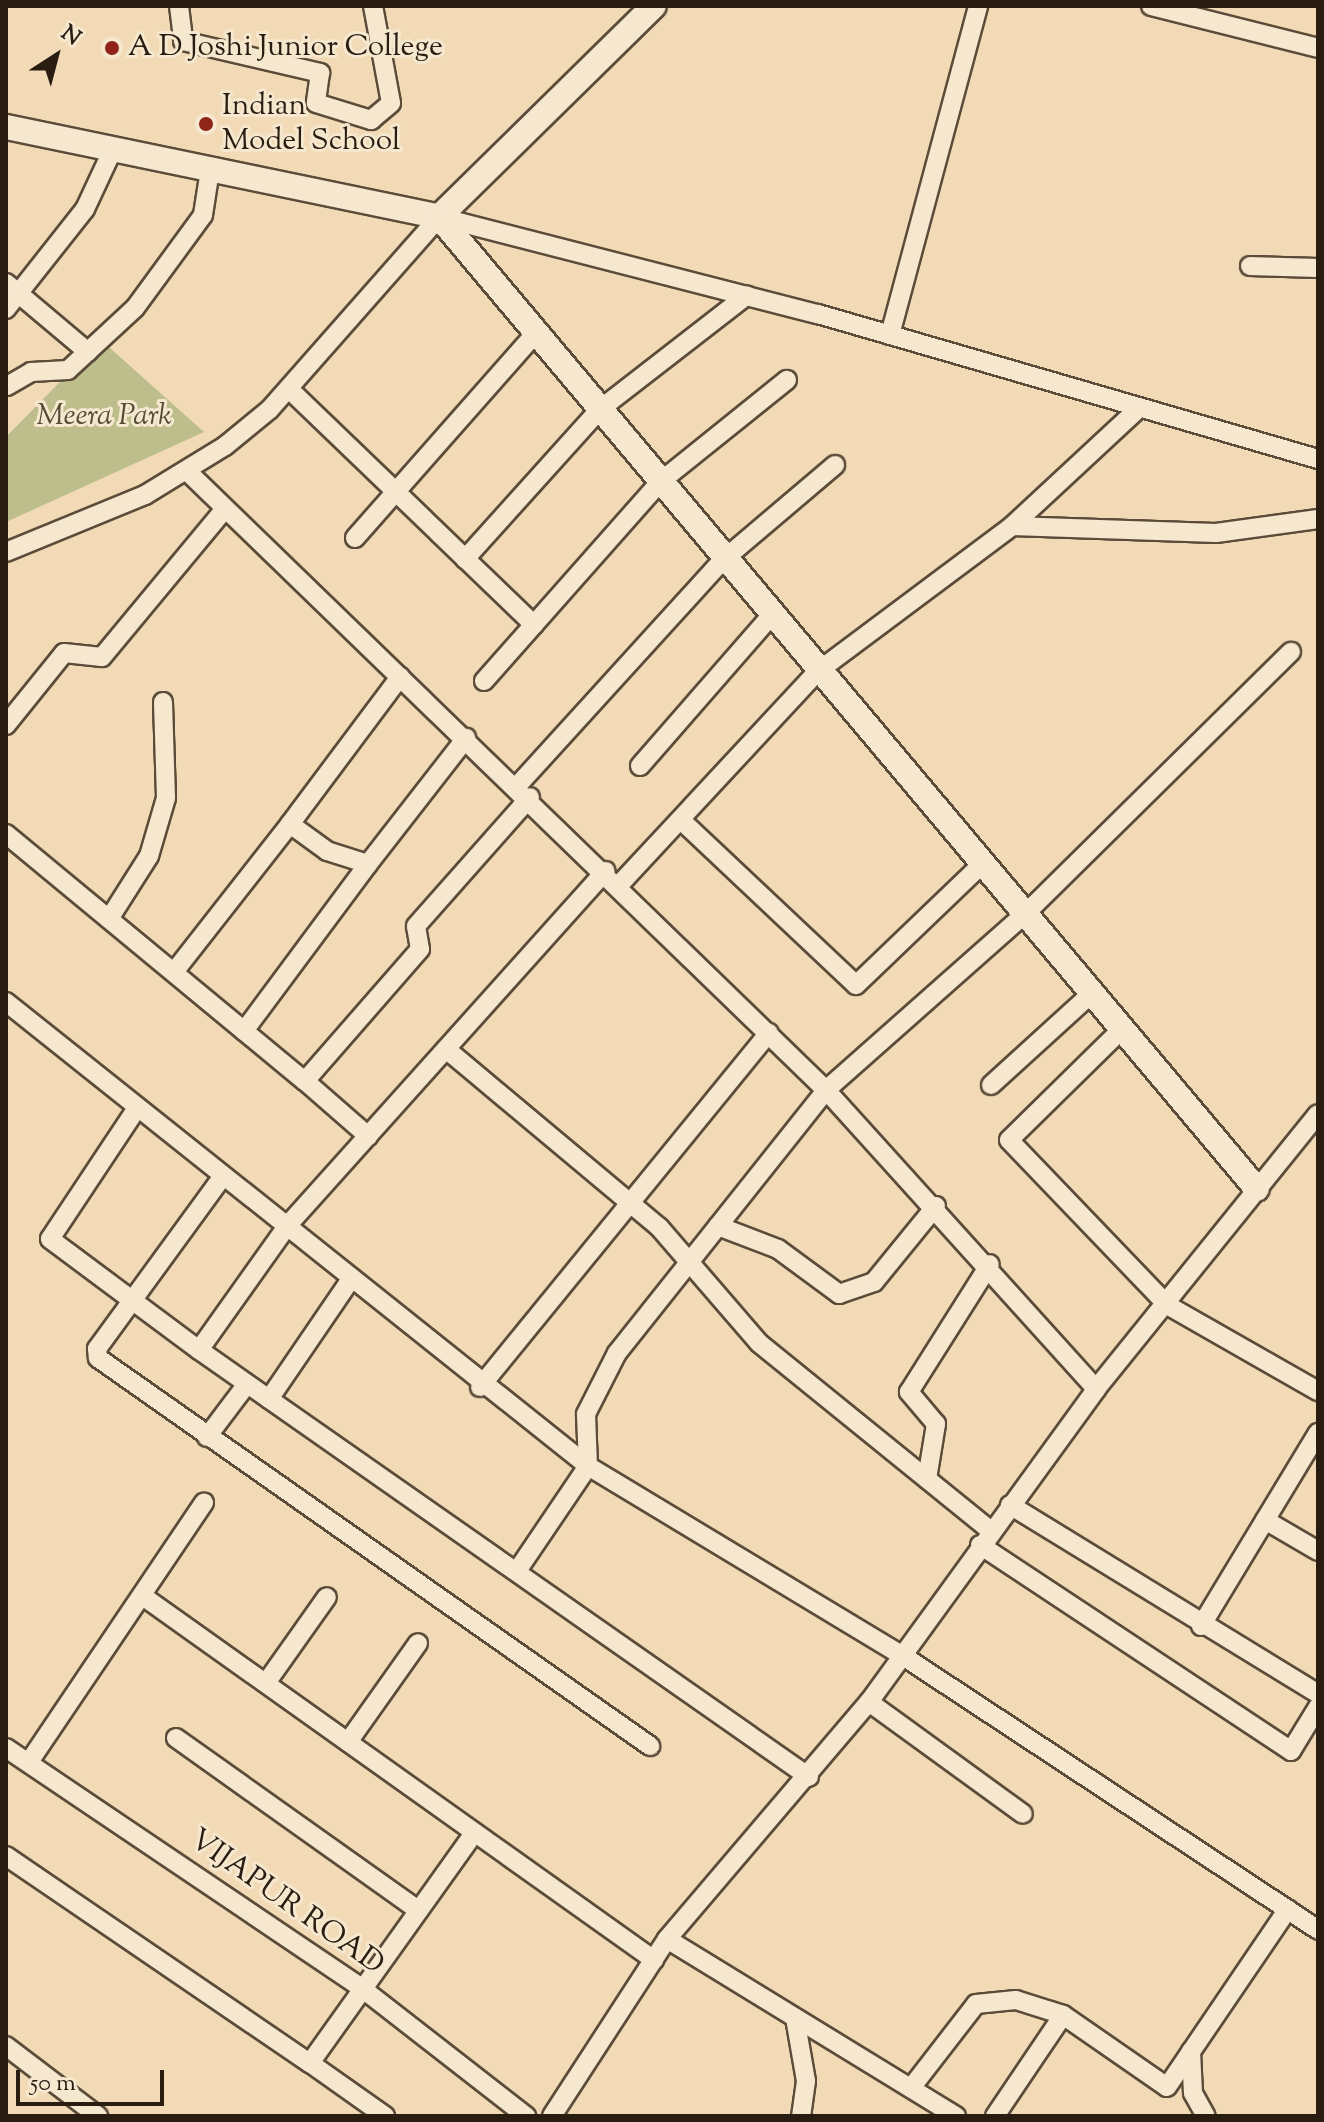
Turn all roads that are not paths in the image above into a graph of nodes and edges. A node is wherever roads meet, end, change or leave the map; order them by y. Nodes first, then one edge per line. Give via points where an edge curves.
1 (179, 6) edge
2 (373, 6) edge
3 (654, 6) edge
4 (978, 6) edge
5 (1151, 6) edge
6 (1318, 48) edge
7 (6, 127) edge
8 (113, 149) junction
9 (210, 170) junction
10 (439, 217) junction
11 (1250, 266) dead end
12 (1318, 268) edge
13 (12, 288) edge
14 (747, 295) junction
15 (6, 309) edge
16 (535, 334) junction
17 (890, 335) junction
18 (88, 352) junction
19 (787, 380) dead end
20 (7, 386) edge
21 (289, 389) junction
22 (1138, 409) junction
23 (599, 410) junction
24 (1318, 459) edge
25 (835, 465) dead end
26 (189, 473) junction
27 (660, 482) junction
28 (395, 492) junction
29 (225, 509) junction
30 (1318, 519) edge
31 (1012, 526) junction
32 (355, 538) dead end
33 (6, 552) edge
34 (465, 559) junction
35 (723, 560) junction
36 (771, 616) junction
37 (534, 625) junction
38 (1291, 652) dead end
39 (817, 672) junction
40 (400, 677) junction
41 (484, 681) dead end
42 (163, 702) dead end
43 (6, 725) edge
44 (466, 738) junction
45 (640, 766) dead end
46 (524, 791) junction
47 (682, 821) junction
48 (290, 824) junction
49 (6, 834) edge
50 (368, 864) junction
51 (981, 865) junction
52 (605, 871) junction
53 (619, 885) junction
54 (1024, 915) junction
55 (109, 919) junction
56 (174, 972) junction
57 (1091, 994) junction
58 (6, 1002) edge
59 (1121, 1030) junction
60 (244, 1031) junction
61 (769, 1033) junction
62 (446, 1049) junction
63 (305, 1081) junction
64 (991, 1085) dead end
65 (826, 1090) junction
66 (137, 1108) junction
67 (1318, 1114) edge
68 (368, 1136) junction
69 (223, 1176) junction
70 (1257, 1189) junction
71 (628, 1203) junction
72 (936, 1206) junction
73 (287, 1226) junction
74 (718, 1226) junction
75 (691, 1260) junction
76 (990, 1264) junction
77 (351, 1279) junction
78 (133, 1301) junction
79 (1167, 1305) junction
80 (199, 1350) junction
81 (247, 1384) junction
82 (480, 1387) junction
83 (1096, 1389) junction
84 (1318, 1391) edge
85 (269, 1399) junction
86 (1318, 1433) edge
87 (207, 1437) junction
88 (588, 1466) junction
89 (927, 1479) junction
90 (204, 1503) dead end
91 (1010, 1505) junction
92 (1265, 1520) junction
93 (985, 1538) junction
94 (1318, 1551) edge
95 (519, 1568) junction
96 (144, 1597) junction
97 (327, 1597) dead end
98 (1201, 1626) junction
99 (418, 1643) dead end
100 (903, 1656) junction
101 (266, 1683) junction
102 (1318, 1694) edge
103 (869, 1702) junction
104 (1318, 1707) edge
105 (176, 1738) dead end
106 (348, 1742) junction
107 (650, 1746) dead end
108 (6, 1748) edge
109 (29, 1762) junction
110 (809, 1777) junction
111 (1023, 1814) dead end
112 (474, 1833) junction
113 (6, 1856) edge
114 (1288, 1909) junction
115 (418, 1910) junction
116 (1318, 1930) edge
117 (667, 1939) junction
118 (654, 1960) junction
119 (359, 1986) junction
120 (1063, 2015) junction
121 (795, 2018) junction
122 (6, 2046) edge
123 (1191, 2051) junction
124 (310, 2063) junction
125 (911, 2088) junction
126 (98, 2116) edge
127 (385, 2116) edge
128 (526, 2116) edge
129 (552, 2116) edge
130 (801, 2116) edge
131 (956, 2116) edge
132 (995, 2116) edge
133 (1206, 2116) edge

1 - 2 street via 183,41 320,73 316,103 371,120 391,103
3 - 10 street
4 - 17 street
5 - 6 street
7 - 8 street
8 - 9 street
8 - 13 street via 85,209
9 - 10 street
9 - 18 street via 203,215 135,308
10 - 14 street
10 - 16 street
10 - 21 street
11 - 12 street
13 - 15 street
13 - 18 street
14 - 17 street
14 - 23 street
16 - 23 street
16 - 28 street
17 - 22 street
18 - 20 street via 68,370 31,372
19 - 27 street
21 - 26 street
21 - 28 street
22 - 24 street
22 - 31 street
23 - 27 street
23 - 34 street
25 - 35 street
26 - 29 street
26 - 33 street
27 - 35 street
27 - 37 street
28 - 32 street
28 - 34 street
29 - 40 street
29 - 43 street via 102,657 64,653
30 - 31 street via 1216,533
31 - 39 street
34 - 37 street
35 - 36 street
35 - 46 street
36 - 39 street
36 - 45 street
37 - 41 street
38 - 54 street
39 - 47 street
39 - 51 street
40 - 44 street
40 - 48 street
42 - 55 street via 166,798 149,856
44 - 46 street
44 - 50 street
46 - 52 street
46 - 63 street via 416,926 420,949
47 - 51 street via 856,985
47 - 53 street
48 - 50 street via 327,851
48 - 56 street
49 - 55 street
50 - 60 street
51 - 54 street
52 - 53 street
52 - 62 street
53 - 61 street
54 - 57 street
54 - 65 street
55 - 56 street
56 - 60 street
57 - 59 street
57 - 64 street
58 - 66 street
59 - 70 street
59 - 79 street via 1009,1140
60 - 63 street
61 - 65 street
61 - 71 street
62 - 68 street
62 - 71 street
63 - 68 street
65 - 72 street
65 - 74 street
66 - 69 street
66 - 78 street via 50,1239
67 - 70 street
68 - 73 street
69 - 73 street
69 - 78 street
70 - 79 street
71 - 75 street
71 - 82 street
72 - 74 street via 874,1282 839,1294 778,1249
72 - 76 street
73 - 77 street
73 - 80 street
74 - 75 street
75 - 88 street via 617,1353 592,1402
75 - 89 street via 759,1343
76 - 83 street
76 - 89 street via 909,1392 936,1424
77 - 82 street
77 - 85 street
78 - 80 street
78 - 87 street via 96,1355
79 - 83 street
79 - 84 street
80 - 81 street
81 - 85 street
81 - 87 street
82 - 88 street
83 - 91 street
85 - 95 street
86 - 92 street
87 - 107 street
88 - 95 street
88 - 100 street
89 - 93 street
90 - 96 street
91 - 93 street
91 - 98 street
92 - 94 street
92 - 98 street
93 - 100 street
93 - 104 street via 1291,1751
95 - 110 street
96 - 101 street
96 - 109 street
97 - 101 street
98 - 102 street
99 - 106 street
100 - 103 street
100 - 114 street
101 - 106 street
103 - 110 street
103 - 111 street
105 - 115 street
106 - 112 street
108 - 109 street, VIJAPUR ROAD
109 - 119 street, VIJAPUR ROAD
110 - 117 street
112 - 115 street
112 - 118 street
113 - 124 street
114 - 116 street
114 - 123 street
115 - 119 street
117 - 118 street
117 - 121 street
118 - 129 street
119 - 124 street
119 - 128 street, VIJAPUR ROAD
120 - 123 street via 1167,2087
120 - 125 street via 1016,2000 976,2004
120 - 132 street
121 - 125 street
121 - 130 street via 806,2081
122 - 126 street
123 - 133 street via 1193,2093
124 - 127 street
125 - 131 street

